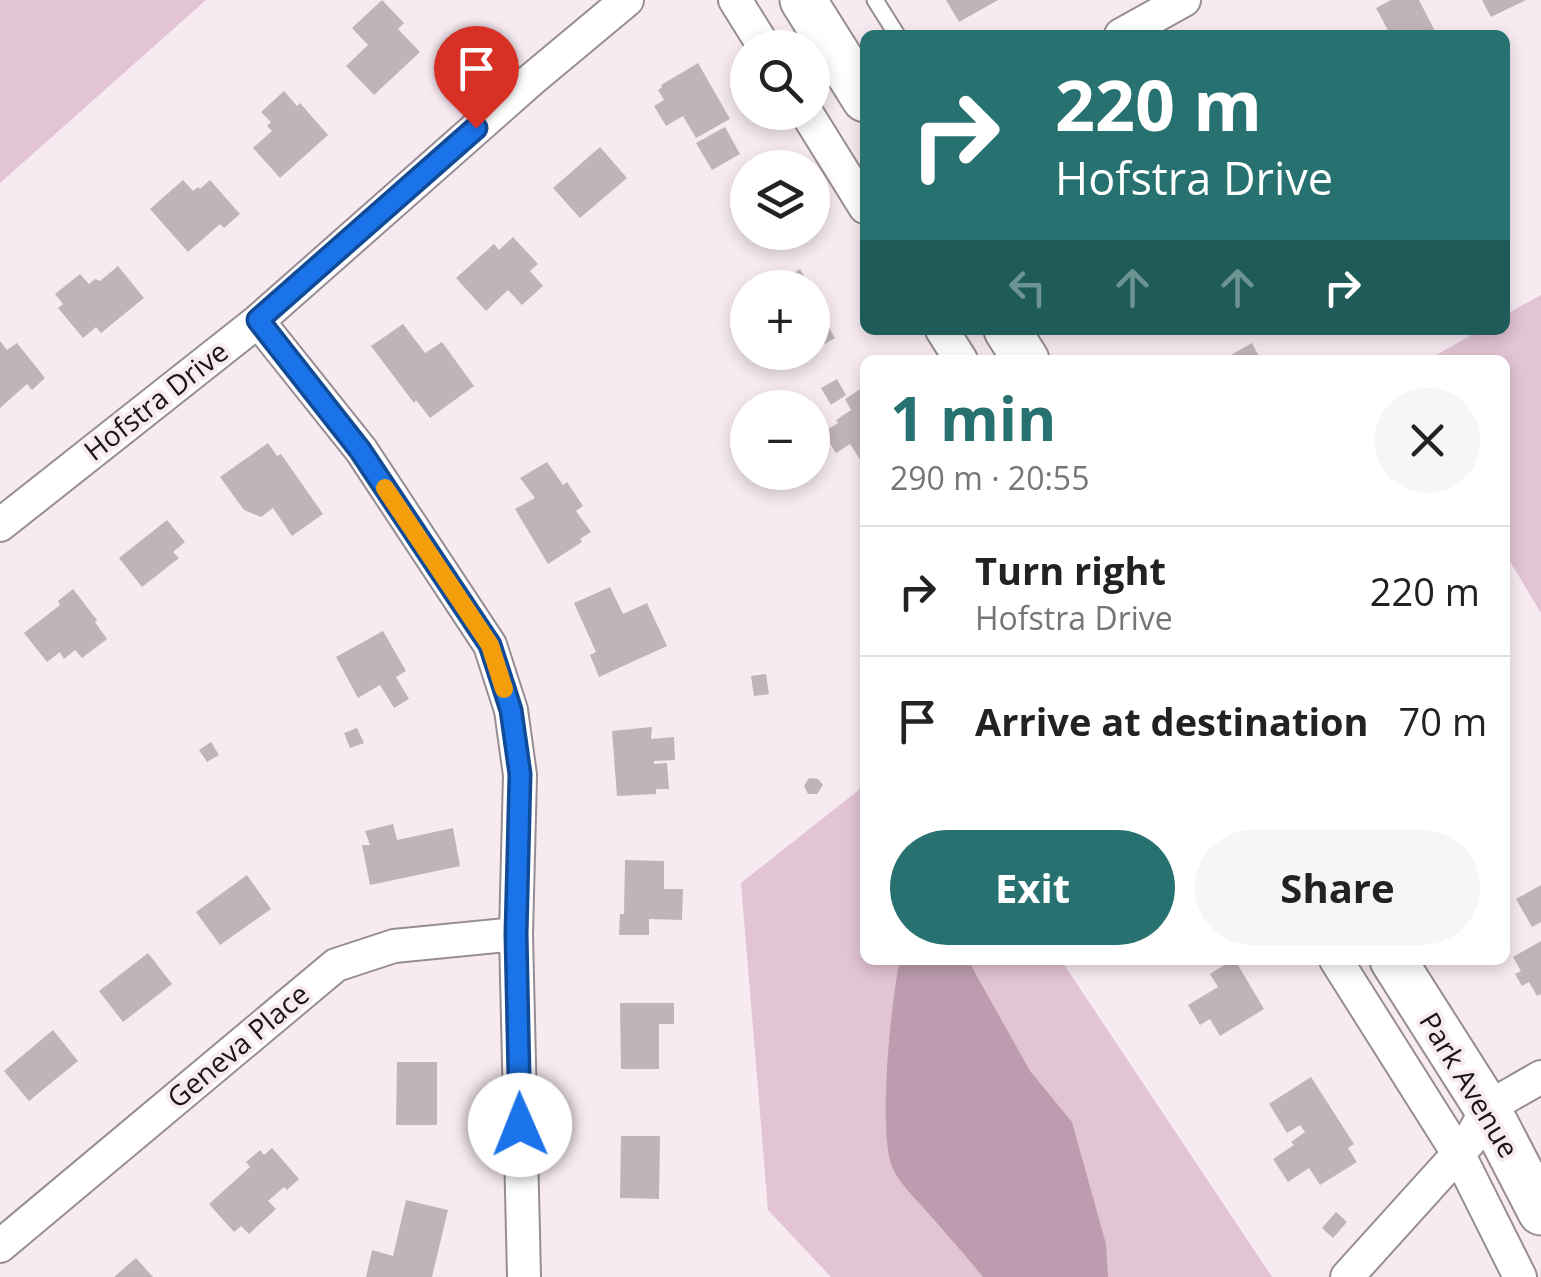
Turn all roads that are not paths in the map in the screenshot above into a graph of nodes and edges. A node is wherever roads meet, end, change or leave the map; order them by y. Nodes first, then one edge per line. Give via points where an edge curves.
1 (627, 0) edge
2 (735, 0) edge
3 (803, 0) edge
4 (875, 0) edge
5 (1184, 0) edge
6 (754, 30) edge
7 (894, 30) edge
8 (1130, 30) edge
9 (860, 91) edge
10 (817, 130) edge
11 (860, 199) edge
12 (258, 320) junction
13 (0, 525) edge
14 (516, 934) junction
15 (1339, 965) edge
16 (1396, 965) edge
17 (1541, 1077) edge
18 (1487, 1108) junction
19 (1458, 1155) junction
20 (1541, 1212) edge
21 (0, 1246) edge
22 (524, 1277) edge
23 (1347, 1277) edge
24 (1520, 1277) edge

1 - 12 street, Hofstra Drive
2 - 6 street
3 - 9 main road
4 - 7 lane
5 - 8 street
10 - 11 street
12 - 13 street, Hofstra Drive
12 - 14 street via 360,450 490,645 511,710 520,774
14 - 21 street, Geneva Place via 394,946 336,965
14 - 22 street
15 - 19 street
16 - 18 main road, Park Avenue
17 - 18 street
18 - 19 street
18 - 20 main road, Park Avenue
19 - 23 street
19 - 24 street

